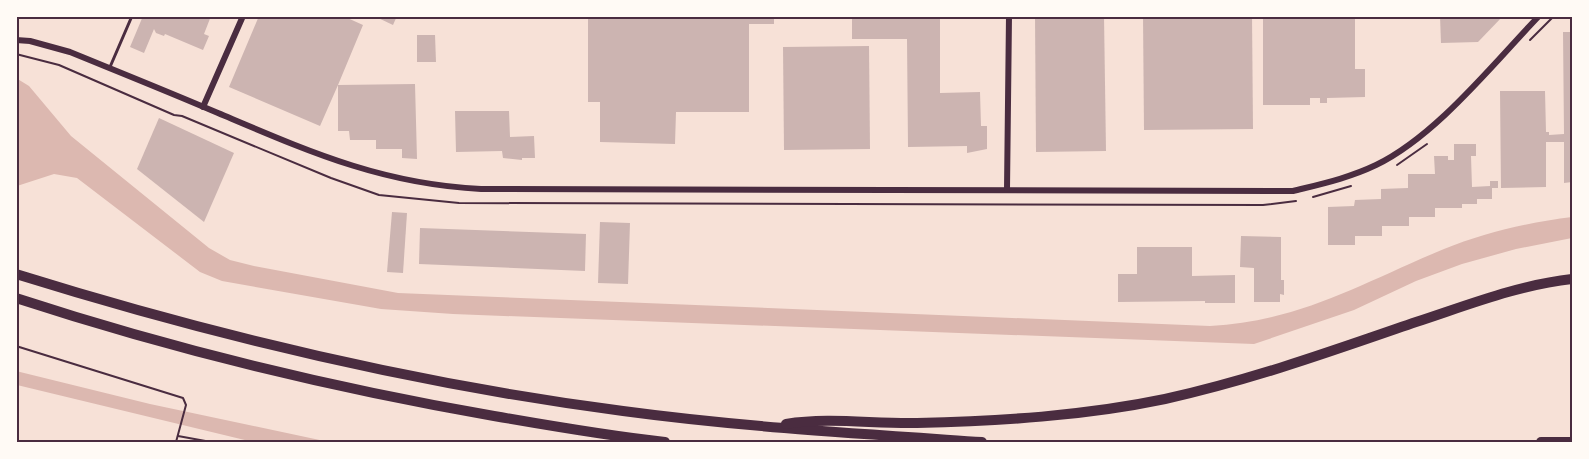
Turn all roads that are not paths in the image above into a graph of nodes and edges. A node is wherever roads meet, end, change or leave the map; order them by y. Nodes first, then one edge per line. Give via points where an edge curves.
1 (132, 16) edge
2 (243, 16) edge
3 (1009, 16) edge
4 (1539, 16) edge
5 (16, 40) edge
6 (109, 68) junction
7 (203, 107) junction
8 (1006, 189) junction
9 (16, 274) edge
10 (1572, 279) edge
11 (16, 298) edge
12 (766, 428) junction
13 (665, 442) edge
14 (982, 442) edge
15 (1541, 442) edge
16 (1572, 442) edge

1 - 6 lane
2 - 7 street
3 - 8 street
4 - 8 street via 1417,140 1377,165 1342,179 1293,191
5 - 6 street via 70,52
6 - 7 street
7 - 8 street via 360,170 441,187
9 - 12 highway via 151,315 289,351 390,372 622,411
10 - 12 highway via 1520,287 1291,366 1162,400 996,421 811,420
11 - 13 highway via 83,320 286,374 619,438
12 - 14 highway
15 - 16 highway

